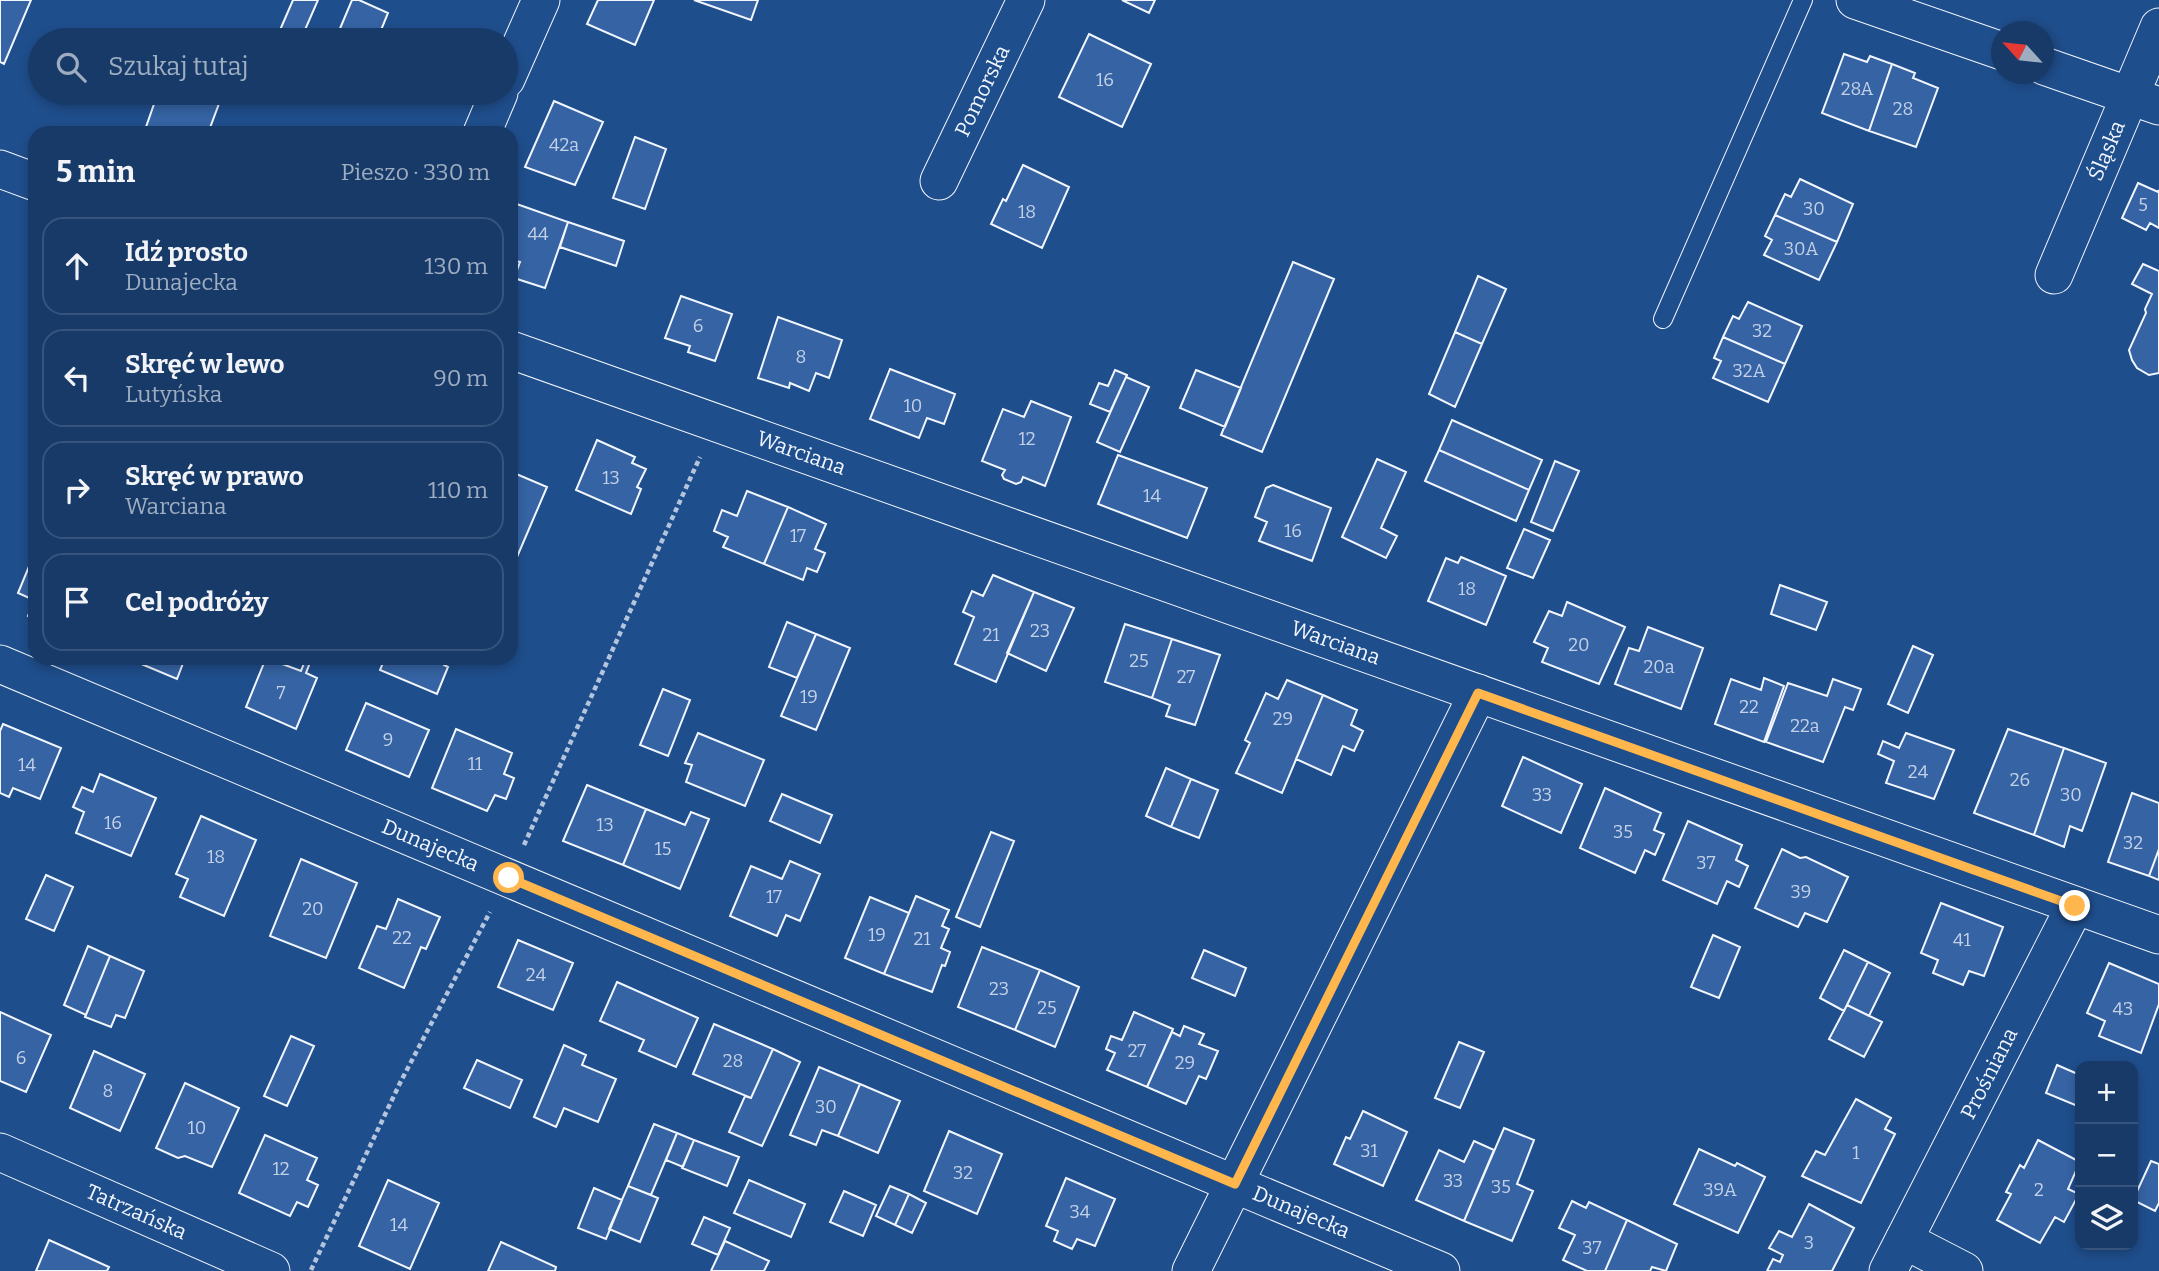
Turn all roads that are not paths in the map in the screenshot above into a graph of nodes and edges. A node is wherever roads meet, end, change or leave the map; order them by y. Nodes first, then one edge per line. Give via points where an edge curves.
1 (541, 0) edge
2 (1026, 0) edge
3 (1803, 0) edge
4 (1855, 0) edge
5 (2159, 27) edge
6 (1991, 48) edge
7 (518, 52) edge
8 (2054, 70) edge
9 (2145, 101) edge
10 (494, 105) edge
11 (485, 126) edge
12 (0, 169) edge
13 (28, 179) edge
14 (939, 181) dead end
15 (2054, 275) dead end
16 (1663, 319) dead end
17 (518, 352) edge
18 (0, 664) edge
19 (1478, 693) junction
20 (2075, 906) junction
21 (2159, 935) edge
22 (0, 1152) edge
23 (1235, 1184) junction
24 (1896, 1256) edge
25 (271, 1271) edge
26 (1191, 1271) edge
27 (1441, 1271) edge
28 (1964, 1271) edge

1 - 7 street
2 - 14 street, Pomorska
3 - 16 lane
4 - 6 street
5 - 9 street, Śląska
8 - 9 street
9 - 15 street, Śląska
10 - 11 street
12 - 13 street
17 - 19 street, Warciana
18 - 23 street, Dunajecka
19 - 20 street, Warciana
19 - 23 street
20 - 21 street, Warciana
20 - 24 street, Prośniana
22 - 25 street, Tatrzańska
23 - 26 street
23 - 27 street, Dunajecka
24 - 28 street, Prośniana

